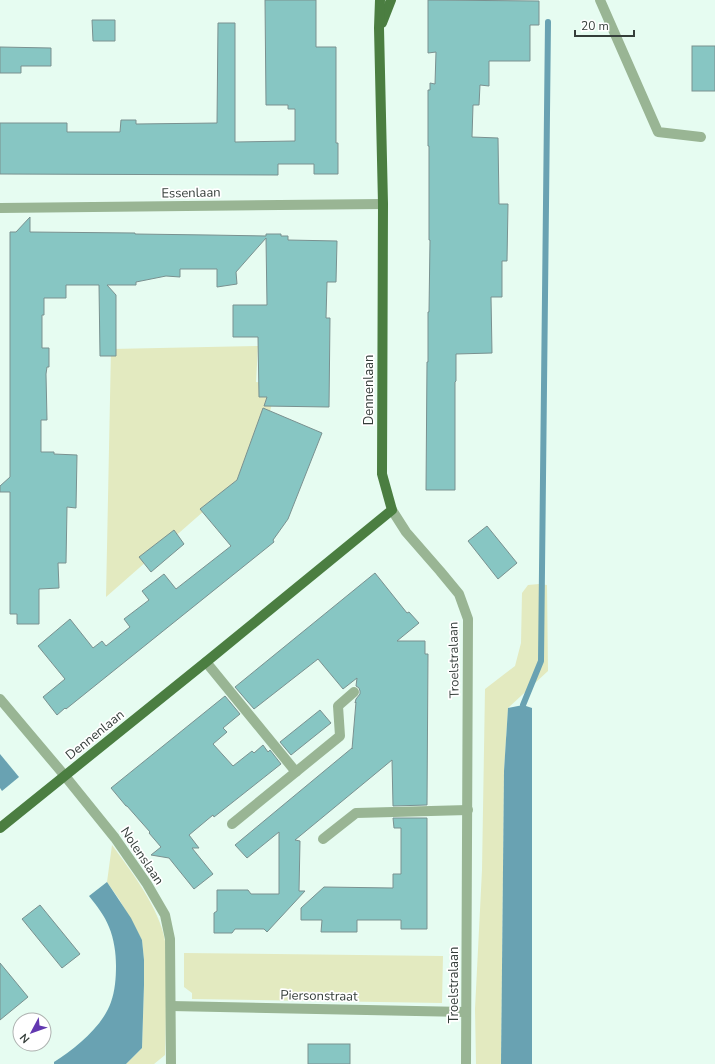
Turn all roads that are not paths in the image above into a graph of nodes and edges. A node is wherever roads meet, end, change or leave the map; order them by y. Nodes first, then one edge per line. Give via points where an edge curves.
1 (380, 0) edge
2 (391, 0) edge
3 (600, 0) edge
4 (379, 28) junction
5 (701, 137) dead end
6 (383, 204) junction
7 (0, 208) edge
8 (392, 510) junction
9 (206, 662) junction
10 (354, 692) dead end
11 (0, 699) edge
12 (296, 772) junction
13 (65, 776) junction
14 (468, 810) junction
15 (232, 824) dead end
16 (0, 828) edge
17 (323, 839) dead end
18 (171, 1006) junction
19 (466, 1012) junction
20 (171, 1064) edge
21 (466, 1064) edge

1 - 4 main road, Dennenlaan
2 - 4 main road, Dennenlaan
3 - 5 street via 658,132
4 - 6 main road, Dennenlaan
6 - 7 street, Essenlaan
6 - 8 main road, Dennenlaan via 382,474
8 - 9 main road, Dennenlaan
8 - 14 street, Troelstralaan via 406,532 459,594 468,619
9 - 12 street
9 - 13 main road, Dennenlaan
10 - 12 street via 338,706 340,736
11 - 13 street, Nolenslaan
12 - 15 street
13 - 16 main road, Dennenlaan
13 - 18 street, Nolenslaan via 115,838 165,915 170,939
14 - 17 street via 356,813
14 - 19 street, Troelstralaan
18 - 19 street, Piersonstraat
18 - 20 street, Nolenslaan
19 - 21 street, Troelstralaan

